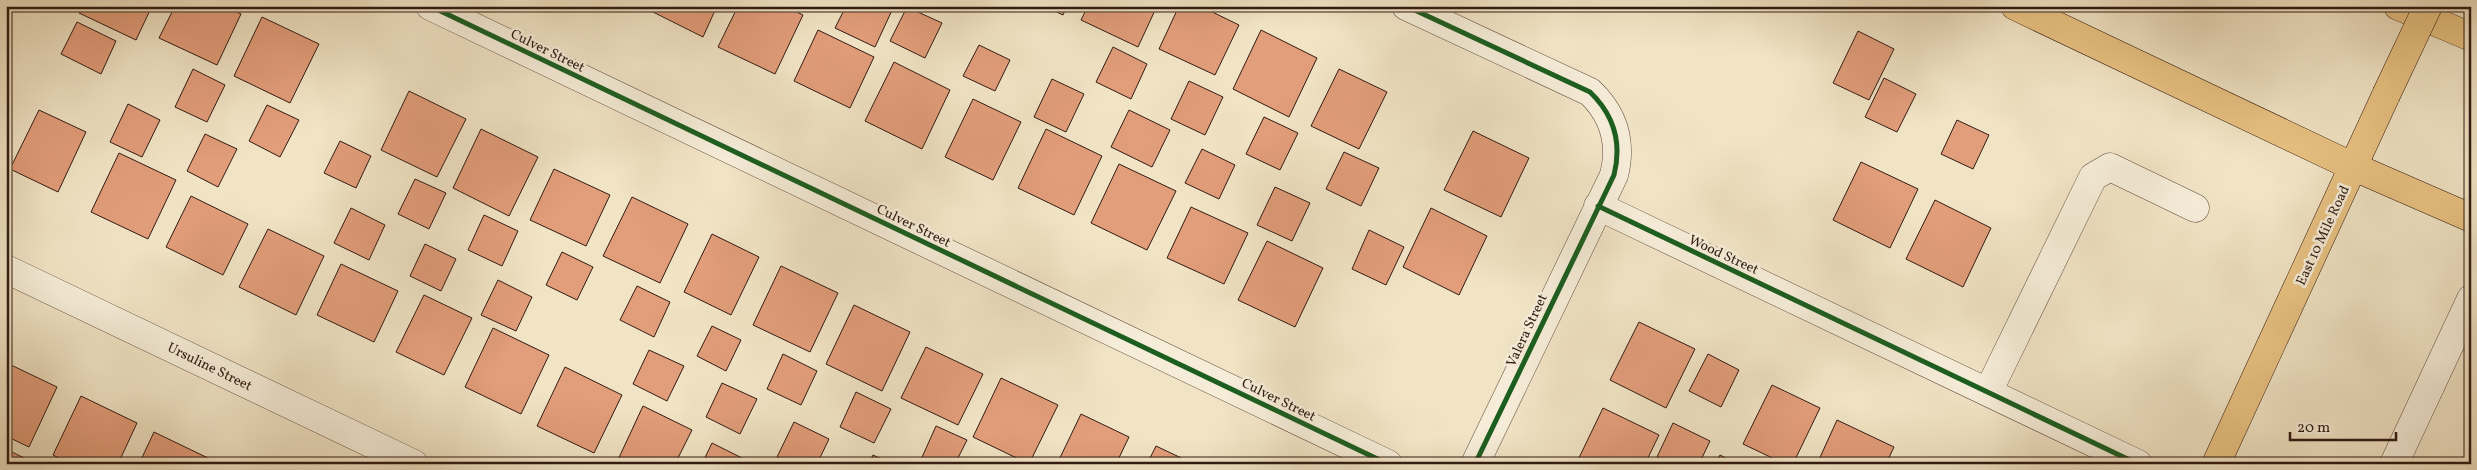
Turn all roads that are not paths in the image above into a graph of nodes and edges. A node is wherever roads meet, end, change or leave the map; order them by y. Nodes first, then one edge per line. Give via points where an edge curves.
1 (430, 6) edge
2 (1406, 6) edge
3 (2015, 6) edge
4 (2398, 6) edge
5 (2428, 6) edge
6 (2471, 37) edge
7 (2354, 167) junction
8 (1598, 206) junction
9 (2195, 208) dead end
10 (2471, 218) edge
11 (6, 269) edge
12 (2471, 300) edge
13 (1988, 392) junction
14 (414, 464) edge
15 (1388, 464) edge
16 (1475, 464) edge
17 (2138, 464) edge
18 (2216, 464) edge
19 (2394, 464) edge

1 - 15 street, Culver Street
2 - 8 street via 1577,85 1598,100 1612,122 1618,161
3 - 7 main road
4 - 6 main road
5 - 7 main road, East 10 Mile Road, bridge
7 - 10 main road
7 - 18 main road, East 10 Mile Road
8 - 13 street, Wood Street
8 - 16 street, Valera Street
9 - 13 street via 2110,168 2092,177
11 - 14 street, Ursuline Street
12 - 19 street
13 - 17 street, Wood Street

